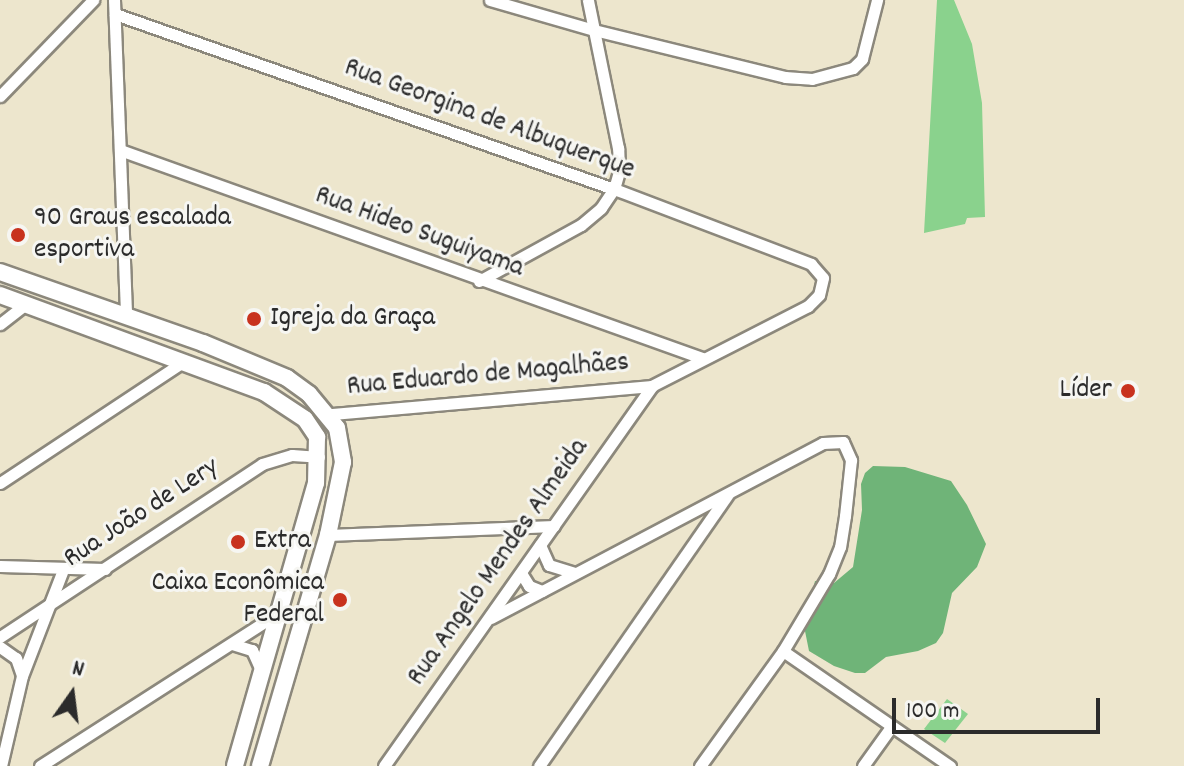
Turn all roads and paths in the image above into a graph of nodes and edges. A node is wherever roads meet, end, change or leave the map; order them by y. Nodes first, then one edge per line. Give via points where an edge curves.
1 (93, 0) edge
2 (114, 0) edge
3 (490, 0) edge
4 (588, 0) edge
5 (877, 0) edge
6 (115, 14) junction
7 (594, 30) junction
8 (0, 96) edge
9 (120, 150) junction
10 (614, 189) junction
11 (0, 272) edge
12 (479, 281) junction
13 (0, 295) edge
14 (819, 295) joint
15 (26, 304) junction
16 (126, 316) junction
17 (0, 324) edge
18 (702, 358) junction
19 (181, 363) junction
20 (652, 386) junction
21 (329, 414) junction
22 (319, 457) junction
23 (0, 483) edge
24 (729, 491) junction
25 (554, 526) junction
26 (328, 535) junction
27 (540, 545) junction
28 (0, 566) edge
29 (106, 569) junction
30 (63, 570) junction
31 (521, 573) junction
32 (576, 573) junction
33 (542, 591) junction
34 (51, 603) junction
35 (279, 612) junction
36 (491, 618) junction
37 (0, 637) edge
38 (232, 644) junction
39 (0, 647) edge
40 (783, 651) junction
41 (262, 674) junction
42 (22, 676) junction
43 (891, 727) junction
44 (1, 766) edge
45 (40, 766) edge
46 (235, 766) edge
47 (260, 766) edge
48 (384, 766) edge
49 (539, 766) edge
50 (700, 766) edge
51 (863, 766) edge
52 (950, 766) edge

1 - 8 street
2 - 6 street
3 - 7 street
4 - 7 street
5 - 7 street via 867,48 853,68 812,79
6 - 9 street
6 - 10 street, Rua Georgina de Albuquerque
7 - 10 street via 618,148
9 - 12 street, Rua Hideo Suguiyama
9 - 16 street
10 - 12 street via 581,225
10 - 14 street, Rua Georgina de Albuquerque via 811,264 823,278
11 - 16 main road
12 - 18 street, Rua Hideo Suguiyama
13 - 15 main road
14 - 18 street, Rua Eduardo de Magalhães via 808,306
15 - 17 street
15 - 19 main road
16 - 21 main road via 287,378
18 - 20 street, Rua Eduardo de Magalhães
19 - 22 main road via 289,405 317,437
19 - 23 street
20 - 21 street, Rua Eduardo de Magalhães
20 - 25 street, Rua Angelo Mendes Almeida
21 - 26 main road via 343,462
22 - 29 street, Rua João de Lery via 292,455 262,464
22 - 35 main road
24 - 32 street
24 - 40 street via 823,443 838,440 850,451 840,547
24 - 49 street
25 - 26 street
25 - 27 street, Rua Angelo Mendes Almeida
26 - 47 main road
27 - 31 street, Rua Angelo Mendes Almeida
27 - 32 street via 549,565
28 - 30 street
29 - 30 street
29 - 34 street, Rua João de Lery
30 - 34 street
31 - 33 street via 529,586
31 - 36 street, Rua Angelo Mendes Almeida
32 - 33 street
33 - 36 street
34 - 37 street, Rua João de Lery
34 - 42 street
35 - 38 street
35 - 41 main road
36 - 48 street, Rua Angelo Mendes Almeida
38 - 41 street via 252,650
38 - 45 street
39 - 42 street via 16,658
40 - 43 street
40 - 50 street
41 - 46 main road
42 - 44 street
43 - 51 street
43 - 52 street

